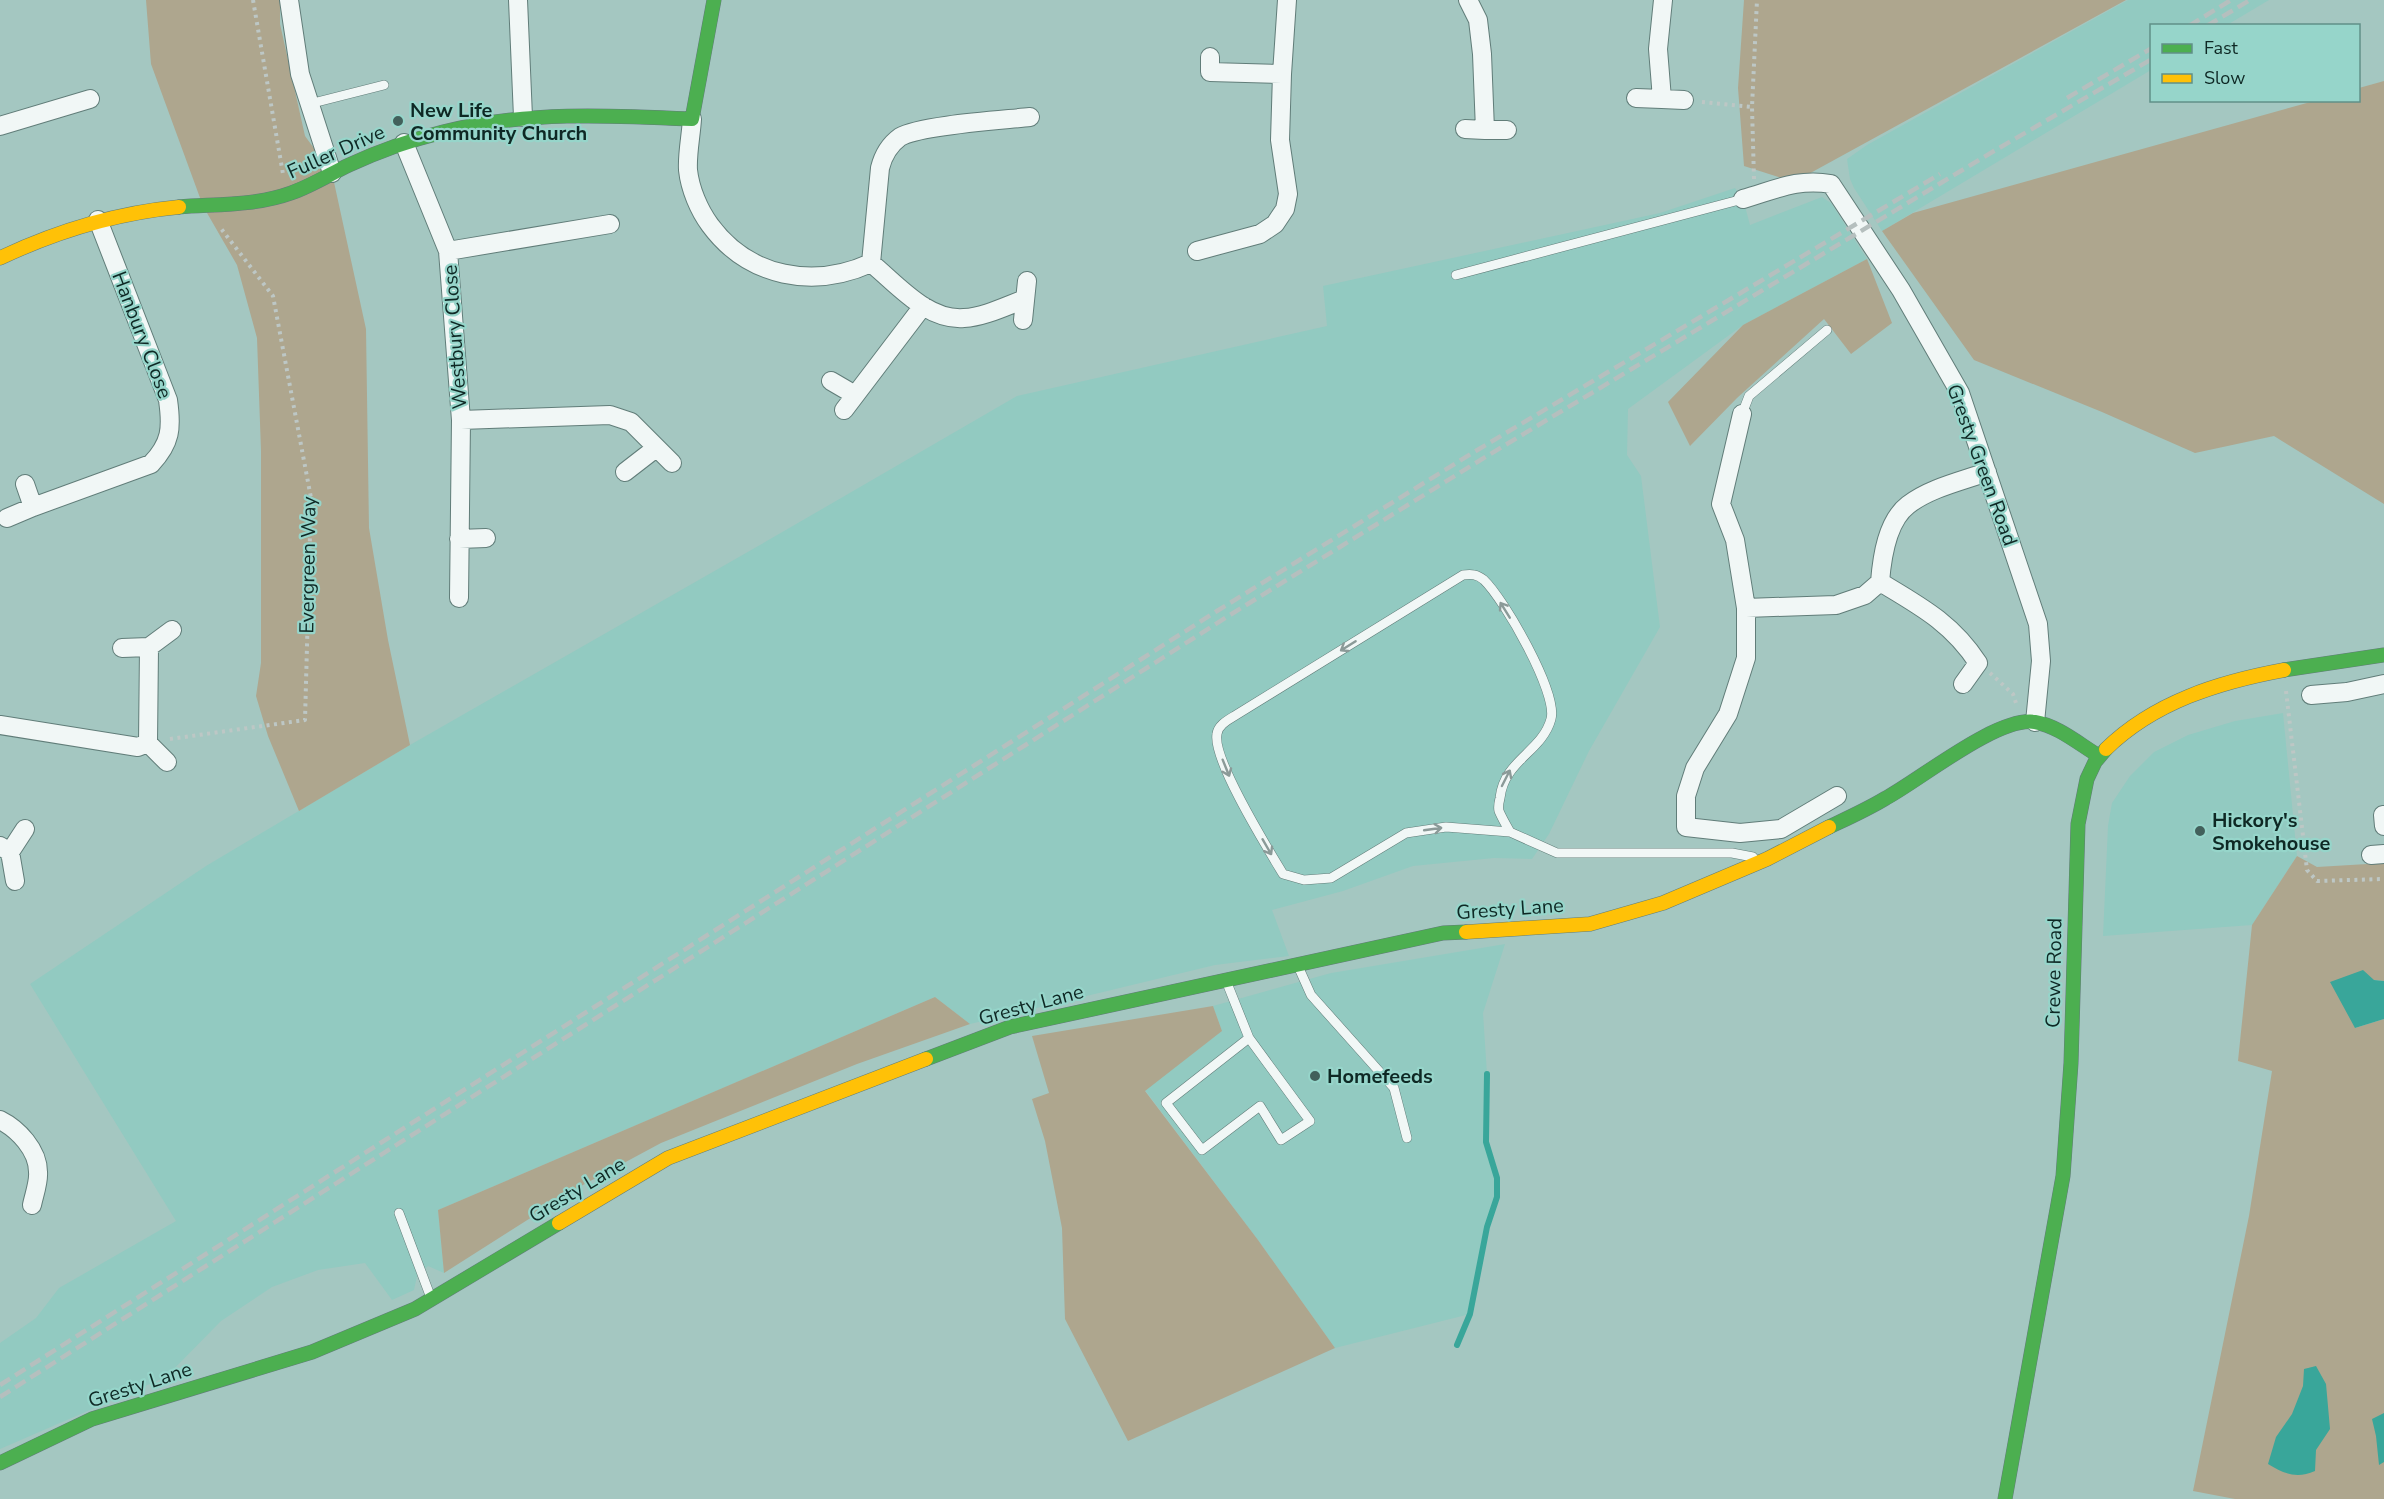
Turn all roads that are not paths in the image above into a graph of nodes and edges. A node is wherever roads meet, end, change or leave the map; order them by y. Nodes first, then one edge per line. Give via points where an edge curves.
1 (289, 0) edge
2 (518, 0) edge
3 (714, 0) edge
4 (1287, 0) edge
5 (1468, 0) edge
6 (1663, 0) edge
7 (1210, 72) dead end
8 (1282, 74) junction
9 (384, 85) dead end
10 (1636, 98) dead end
11 (90, 99) dead end
12 (1662, 99) junction
13 (1684, 100) road end
14 (309, 104) junction
15 (523, 117) junction
16 (1030, 117) dead end
17 (693, 119) junction
18 (0, 126) edge
19 (1465, 129) dead end
20 (1485, 130) junction
21 (1507, 130) dead end
22 (404, 143) junction
23 (332, 173) junction
24 (1749, 198) joint
25 (98, 220) junction
26 (610, 224) dead end
27 (448, 251) junction
28 (1197, 251) dead end
29 (0, 258) edge
30 (871, 263) junction
31 (1456, 274) dead end
32 (923, 306) junction
33 (1023, 320) dead end
34 (1827, 330) dead end
35 (831, 381) dead end
36 (855, 395) junction
37 (844, 410) dead end
38 (1742, 414) joint
39 (460, 420) junction
40 (656, 448) junction
41 (672, 463) dead end
42 (625, 472) dead end
43 (1987, 472) junction
44 (25, 484) dead end
45 (33, 507) junction
46 (7, 518) dead end
47 (486, 538) dead end
48 (459, 539) junction
49 (1880, 582) junction
50 (459, 598) dead end
51 (1746, 608) junction
52 (172, 630) dead end
53 (149, 646) junction
54 (122, 648) dead end
55 (2384, 655) edge
56 (1963, 684) dead end
57 (2384, 684) edge
58 (2312, 695) dead end
59 (2028, 722) junction
60 (0, 725) edge
61 (148, 743) junction
62 (2098, 756) junction
63 (167, 762) dead end
64 (1837, 796) dead end
65 (25, 829) dead end
66 (1510, 832) junction
67 (5, 849) edge
68 (1767, 859) junction
69 (15, 881) dead end
70 (1297, 964) junction
71 (1225, 980) junction
72 (1249, 1038) junction
73 (0, 1120) edge
74 (1407, 1138) dead end
75 (32, 1205) dead end
76 (399, 1213) dead end
77 (431, 1299) junction
78 (0, 1463) edge
79 (2005, 1499) edge

1 - 14 street via 300,74
2 - 15 street
3 - 17 street
4 - 8 street
5 - 20 street via 1478,21
6 - 12 street via 1658,49
7 - 8 street
8 - 28 street via 1280,140 1288,194 1285,209 1275,224 1260,234
9 - 14 lane
10 - 12 street
11 - 18 street
12 - 13 street
14 - 23 street
15 - 17 street, Fuller Drive via 617,115
15 - 22 street, Fuller Drive via 463,126
16 - 30 street via 910,133 891,145 880,168
17 - 30 street via 688,169 691,186 705,218 728,245 758,266 795,277 834,276
19 - 20 street
20 - 21 street
22 - 23 street, Fuller Drive
22 - 27 street, Westbury Close
23 - 25 street, Fuller Drive via 287,195 239,205
24 - 31 lane
24 - 43 street, Gresty Green Road via 1794,182 1831,184 1901,290 1960,393
25 - 29 street, Fuller Drive
25 - 45 street, Hanbury Close via 168,400 168,440 164,451 151,464
26 - 27 street
27 - 39 street, Westbury Close
30 - 32 street
32 - 33 street via 943,316 977,316 1026,290
32 - 36 street
34 - 38 lane via 1749,396
35 - 36 street
36 - 37 street
38 - 51 street via 1721,504 1735,540
39 - 40 street via 610,415 631,422
39 - 48 street, Westbury Close
40 - 41 street
40 - 42 street
43 - 49 street via 1908,505 1890,530
43 - 59 street, Gresty Green Road via 2038,624 2041,661
44 - 45 street
45 - 46 street, Hanbury Close
47 - 48 street
48 - 50 street, Westbury Close
49 - 51 street via 1865,595 1836,605
49 - 56 street via 1936,615 1964,641 1978,663
51 - 64 street via 1746,658 1728,714 1695,768 1686,796 1686,827 1740,833 1781,829
52 - 53 street
53 - 54 street
53 - 61 street
55 - 62 street, Crewe Road via 2283,669 2211,690 2159,709 2120,734
57 - 58 street
59 - 62 street via 2056,729
59 - 68 street, Gresty Lane via 1994,731 1887,798
60 - 61 street via 138,747
61 - 63 street
62 - 79 street, Crewe Road via 2084,788 2078,824 2071,1063 2063,1176
65 - 67 street
66 -> 66 lane via 1498,809 1501,788 1512,767 1546,734 1552,716 1536,660 1493,591 1473,573 1463,575 1223,723 1217,732 1216,743 1238,797 1283,874 1304,880 1331,878 1406,833 1446,827
66 - 68 lane via 1557,853 1732,853
67 - 69 street
68 - 70 street, Gresty Lane via 1663,903 1590,924 1443,933
70 - 71 street, Gresty Lane
70 - 74 lane via 1311,995 1394,1088
71 - 72 lane
71 - 77 street, Gresty Lane via 1010,1027 668,1158
72 - 72 lane via 1166,1103 1202,1150 1260,1106 1281,1140 1310,1120
73 - 75 street via 22,1137 35,1159 38,1172
76 - 77 lane
77 - 78 street, Gresty Lane via 312,1352 92,1419

